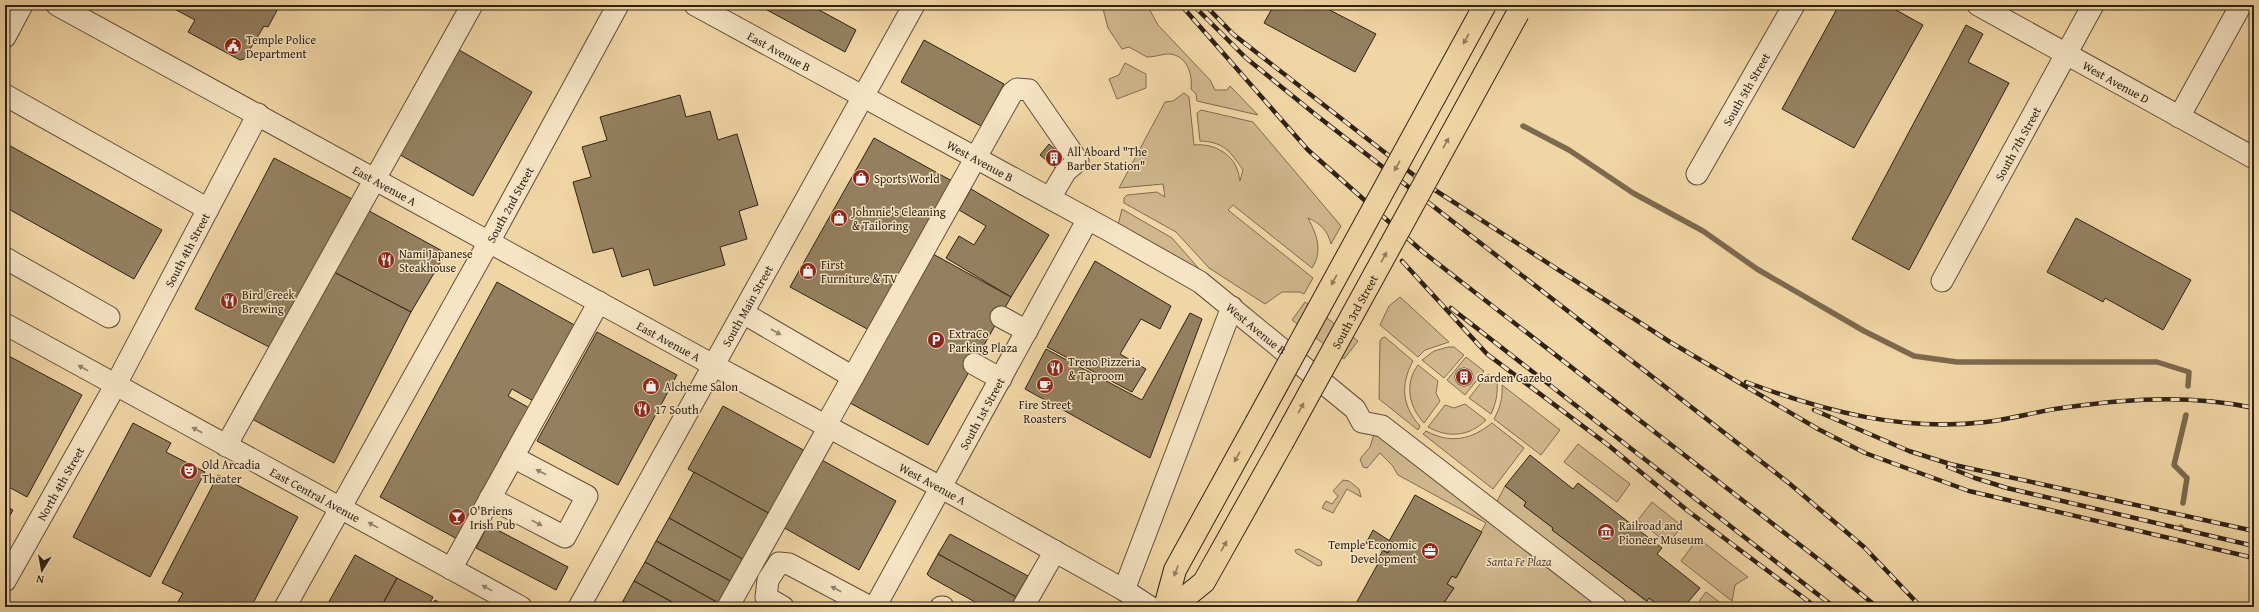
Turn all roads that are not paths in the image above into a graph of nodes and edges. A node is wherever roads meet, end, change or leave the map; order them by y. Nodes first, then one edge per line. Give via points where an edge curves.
1 (22, 5) edge
2 (57, 5) edge
3 (472, 5) edge
4 (618, 5) edge
5 (695, 5) edge
6 (914, 5) edge
7 (1485, 5) edge
8 (1794, 5) edge
9 (1978, 5) edge
10 (2093, 5) edge
11 (2241, 5) edge
12 (1520, 9) edge
13 (5, 37) edge
14 (2065, 54) junction
15 (5, 95) edge
16 (863, 96) junction
17 (258, 114) junction
18 (2179, 117) junction
19 (976, 158) junction
20 (2254, 158) edge
21 (1697, 174) dead end
22 (375, 179) junction
23 (1050, 198) junction
24 (208, 209) junction
25 (1088, 219) junction
26 (489, 242) junction
27 (5, 258) edge
28 (1942, 281) dead end
29 (599, 302) junction
30 (1232, 307) junction
31 (743, 313) junction
32 (109, 317) dead end
33 (1001, 317) dead end
34 (5, 324) edge
35 (1027, 331) junction
36 (974, 364) dead end
37 (713, 365) junction
38 (853, 377) junction
39 (1001, 379) junction
40 (115, 386) junction
41 (827, 426) junction
42 (226, 446) junction
43 (513, 457) junction
44 (942, 488) junction
45 (490, 498) junction
46 (340, 507) junction
47 (1055, 551) junction
48 (451, 569) junction
49 (5, 580) edge
50 (1124, 590) junction
51 (285, 607) edge
52 (521, 607) edge
53 (579, 607) edge
54 (728, 607) edge
55 (783, 607) edge
56 (870, 607) edge
57 (875, 607) edge
58 (1023, 607) edge
59 (1150, 607) edge
60 (1165, 607) edge
61 (1173, 607) edge
62 (1616, 607) edge

1 - 13 street
2 - 17 street, East Avenue A
3 - 22 street
4 - 26 street, South 2nd Street
5 - 16 street, East Avenue B
6 - 16 street, South Main Street
7 -> 60 main road, bridge via 1175,570
8 - 21 street, South 5th Street
9 - 14 street, West Avenue D
10 - 14 street, South 7th Street
11 - 18 street
61 -> 12 main road, South 3rd Street, bridge via 1204,582
14 - 18 street, West Avenue D
14 - 28 street, South 7th Street
15 - 24 street
16 - 19 street, West Avenue B
16 - 31 street, South Main Street
17 - 22 street, East Avenue A
17 - 24 street, South 4th Street
18 - 20 street, West Avenue D
19 - 23 street, West Avenue B
19 - 23 street via 1012,93 1017,89 1030,90 1078,161 1066,171
19 - 38 street
22 - 26 street, East Avenue A
22 - 42 street
23 - 25 street, West Avenue B
24 - 40 street, South 4th Street
25 - 30 street, West Avenue B via 1200,282
25 - 35 street, South 1st Street
26 - 29 street, East Avenue A
26 - 46 street, South 2nd Street
27 - 32 street
29 - 37 street, East Avenue A
29 - 43 street
30 - 50 street
30 - 62 street, West Avenue B via 1355,409 1362,422 1382,426
31 - 37 street, South Main Street
31 -> 38 street
33 - 35 street
40 -> 34 street, East Central Avenue
35 - 39 street, South 1st Street
36 - 39 street
37 - 41 street, West Avenue A
37 - 53 street, South Main Street
38 - 41 street
39 - 44 street, South 1st Street
42 -> 40 street, East Central Avenue
40 - 49 street, North 4th Street
41 - 44 street, West Avenue A
41 - 54 street
42 - 46 street, East Central Avenue
43 - 45 street
45 -> 43 street via 565,537 587,496
44 - 47 street, West Avenue A
44 - 57 street, South 1st Street
45 - 48 street
48 -> 46 street, East Central Avenue
46 - 51 street, South 2nd Street
47 - 50 street, West Avenue A
47 - 58 street
52 -> 48 street, East Central Avenue
50 - 59 street, West Avenue A
56 -> 55 street via 789,564 779,563 768,580 766,597

